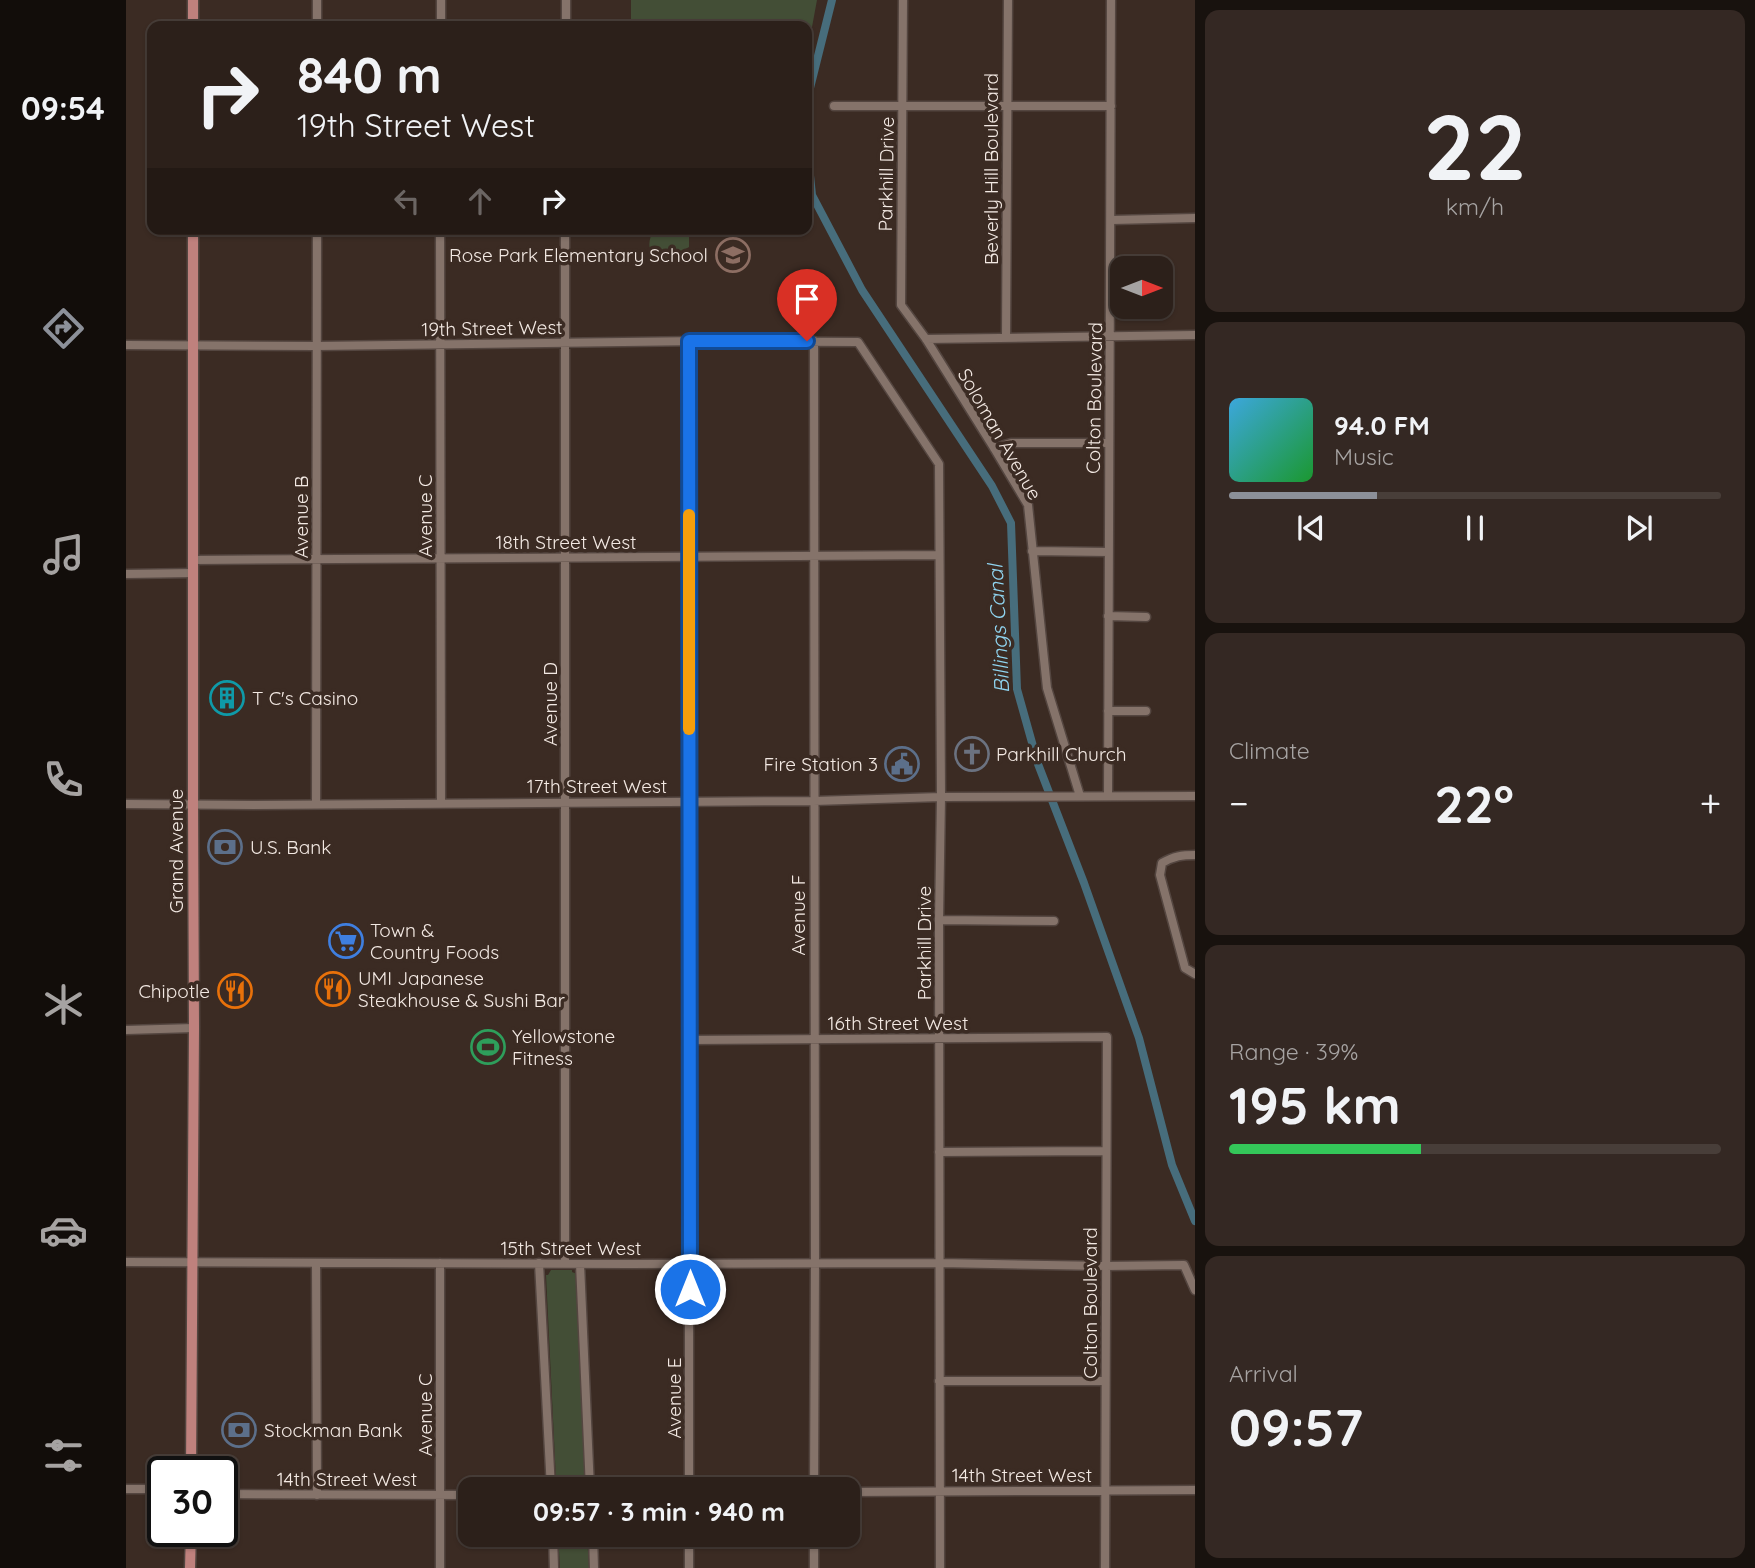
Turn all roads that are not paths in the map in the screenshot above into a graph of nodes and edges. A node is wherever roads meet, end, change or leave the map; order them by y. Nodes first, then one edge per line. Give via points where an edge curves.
1 (193, 0) edge
2 (317, 0) edge
3 (440, 0) edge
4 (566, 0) edge
5 (903, 0) edge
6 (1007, 0) edge
7 (1111, 0) edge
8 (193, 21) edge
9 (317, 21) edge
10 (440, 21) edge
11 (566, 21) edge
12 (903, 105) junction
13 (834, 106) dead end
14 (1008, 106) junction
15 (1111, 106) junction
16 (1195, 218) edge
17 (1111, 219) junction
18 (193, 235) edge
19 (317, 235) edge
20 (440, 235) edge
21 (565, 235) edge
22 (1195, 335) edge
23 (1110, 336) junction
24 (1006, 338) junction
25 (926, 339) junction
26 (689, 341) junction
27 (814, 341) junction
28 (858, 342) joint
29 (565, 343) junction
30 (126, 345) edge
31 (193, 345) junction
32 (439, 345) junction
33 (317, 346) junction
34 (1109, 443) junction
35 (994, 448) junction
36 (1032, 551) junction
37 (1109, 552) junction
38 (939, 555) junction
39 (814, 556) junction
40 (689, 557) junction
41 (565, 558) junction
42 (317, 559) junction
43 (441, 559) junction
44 (193, 560) junction
45 (193, 572) junction
46 (126, 574) edge
47 (1108, 616) junction
48 (1146, 617) dead end
49 (1108, 711) junction
50 (1146, 711) dead end
51 (1080, 796) junction
52 (1108, 796) junction
53 (1195, 796) edge
54 (941, 797) junction
55 (689, 801) junction
56 (814, 801) junction
57 (441, 803) junction
58 (565, 803) junction
59 (126, 804) edge
60 (193, 804) junction
61 (316, 804) junction
62 (1195, 855) edge
63 (939, 920) junction
64 (1054, 921) dead end
65 (1195, 974) edge
66 (194, 1028) junction
67 (126, 1030) edge
68 (1107, 1037) joint
69 (939, 1038) junction
70 (814, 1039) junction
71 (689, 1040) junction
72 (1106, 1151) junction
73 (939, 1152) junction
74 (126, 1262) edge
75 (193, 1262) junction
76 (316, 1262) junction
77 (440, 1263) junction
78 (539, 1263) junction
79 (565, 1263) junction
80 (815, 1263) junction
81 (940, 1263) junction
82 (580, 1264) junction
83 (690, 1264) junction
84 (1105, 1266) junction
85 (1195, 1290) edge
86 (939, 1381) junction
87 (1105, 1381) junction
88 (191, 1456) edge
89 (550, 1477) edge
90 (589, 1477) edge
91 (689, 1477) edge
92 (814, 1477) edge
93 (126, 1489) edge
94 (147, 1489) edge
95 (1105, 1490) junction
96 (1195, 1490) edge
97 (940, 1491) junction
98 (860, 1492) edge
99 (238, 1494) edge
100 (317, 1495) junction
101 (441, 1495) junction
102 (458, 1495) edge
103 (191, 1547) edge
104 (553, 1547) edge
105 (593, 1547) edge
106 (689, 1547) edge
107 (814, 1547) edge
108 (190, 1568) edge
109 (440, 1568) edge
110 (554, 1568) edge
111 (594, 1568) edge
112 (689, 1568) edge
113 (814, 1568) edge
114 (940, 1568) edge
115 (1105, 1568) edge

1 - 8 main road
2 - 9 street
3 - 10 street
4 - 11 street
5 - 12 street, Parkhill Drive
6 - 14 street, Beverly Hill Boulevard
7 - 15 street, Colton Boulevard
12 - 13 street
12 - 14 street
12 - 25 street, Parkhill Drive via 901,305
14 - 15 street
14 - 24 street, Beverly Hill Boulevard
15 - 17 street, Colton Boulevard
16 - 17 street
17 - 23 street, Colton Boulevard
18 - 31 main road, Grand Avenue
19 - 33 street, Avenue B
20 - 32 street, Avenue C
21 - 29 street, Avenue D
22 - 23 street
23 - 24 street
23 - 34 street, Colton Boulevard
24 - 25 street
25 - 35 street, Soloman Avenue
26 - 27 street, 19th Street West
26 - 29 street, 19th Street West
26 - 40 street, Avenue E
27 - 28 street, 19th Street West
27 - 39 street, Avenue F
28 - 38 street, Parkhill Drive via 939,464
29 - 32 street, 19th Street West
29 - 41 street, Avenue D
30 - 31 street, 19th Street West
31 - 33 street, 19th Street West
31 - 44 main road, Grand Avenue
32 - 33 street, 19th Street West
32 - 43 street, Avenue C
33 - 42 street, Avenue B
34 - 35 street via 1011,443
34 - 37 street, Colton Boulevard
35 - 36 street, Soloman Avenue via 1028,505
36 - 37 street
36 - 51 street, Soloman Avenue via 1046,688
37 - 47 street, Colton Boulevard
38 - 39 street, 18th Street West
38 - 54 street, Parkhill Drive
39 - 40 street, 18th Street West
39 - 56 street, Avenue F
40 - 41 street, 18th Street West
40 - 55 street, Avenue E
41 - 43 street, 18th Street West
41 - 58 street, Avenue D
42 - 43 street, 18th Street West
42 - 44 street, 18th Street West
42 - 61 street, Avenue B
43 - 57 street, Avenue C
44 - 45 main road, Grand Avenue
45 - 46 street
45 - 60 main road, Grand Avenue
47 - 48 street
47 - 49 street, Colton Boulevard
49 - 50 street
49 - 52 street, Colton Boulevard
51 - 52 street, 17th Street West
51 - 54 street, 17th Street West
52 - 53 street, 17th Street West
54 - 56 street, 17th Street West
54 - 63 street, Parkhill Drive
55 - 56 street, 17th Street West
55 - 58 street, 17th Street West
55 - 71 street, Avenue E
56 - 70 street, Avenue F
57 - 58 street, 17th Street West
57 - 61 street, 17th Street West
58 - 79 street, Avenue D
59 - 60 street, 17th Street West
60 - 61 street, 17th Street West
60 - 66 main road, Grand Avenue
62 - 65 street via 1179,855 1162,863 1160,875 1185,968
63 - 64 street
63 - 69 street, Parkhill Drive
66 - 67 street
66 - 75 main road, Grand Avenue
68 - 69 street, 16th Street West
68 - 72 street, Colton Boulevard
69 - 70 street, 16th Street West
69 - 73 street, Parkhill Drive
70 - 71 street, 16th Street West
70 - 80 street, Avenue F
71 - 83 street, Avenue E
72 - 73 street
72 - 84 street, Colton Boulevard
73 - 81 street, Parkhill Drive
74 - 75 street, 15th Street West
75 - 76 street, 15th Street West
75 - 88 main road, Grand Avenue
76 - 77 street, 15th Street West
76 - 100 street
77 - 78 street, 15th Street West
77 - 101 street, Avenue C
78 - 79 street, 15th Street West
78 - 89 street
79 - 82 street, 15th Street West
80 - 81 street, 15th Street West
80 - 83 street, 15th Street West
80 - 92 street, Avenue F
81 - 84 street, 15th Street West
81 - 86 street, Parkhill Drive
82 - 83 street, 15th Street West
82 - 90 street
83 - 91 street, Avenue E
84 - 85 street, 15th Street West via 1184,1265
84 - 87 street, Colton Boulevard
86 - 87 street
86 - 97 street, Parkhill Drive
87 - 95 street, Colton Boulevard
93 - 94 street
95 - 96 street, 14th Street West
95 - 97 street, 14th Street West
95 - 115 street, Colton Boulevard
97 - 98 street, 14th Street West
97 - 114 street, Parkhill Drive
99 - 100 street, 14th Street West
100 - 101 street, 14th Street West
101 - 102 street, 14th Street West
101 - 109 street, Avenue C
103 - 108 main road
104 - 110 street
105 - 111 street
106 - 112 street
107 - 113 street

